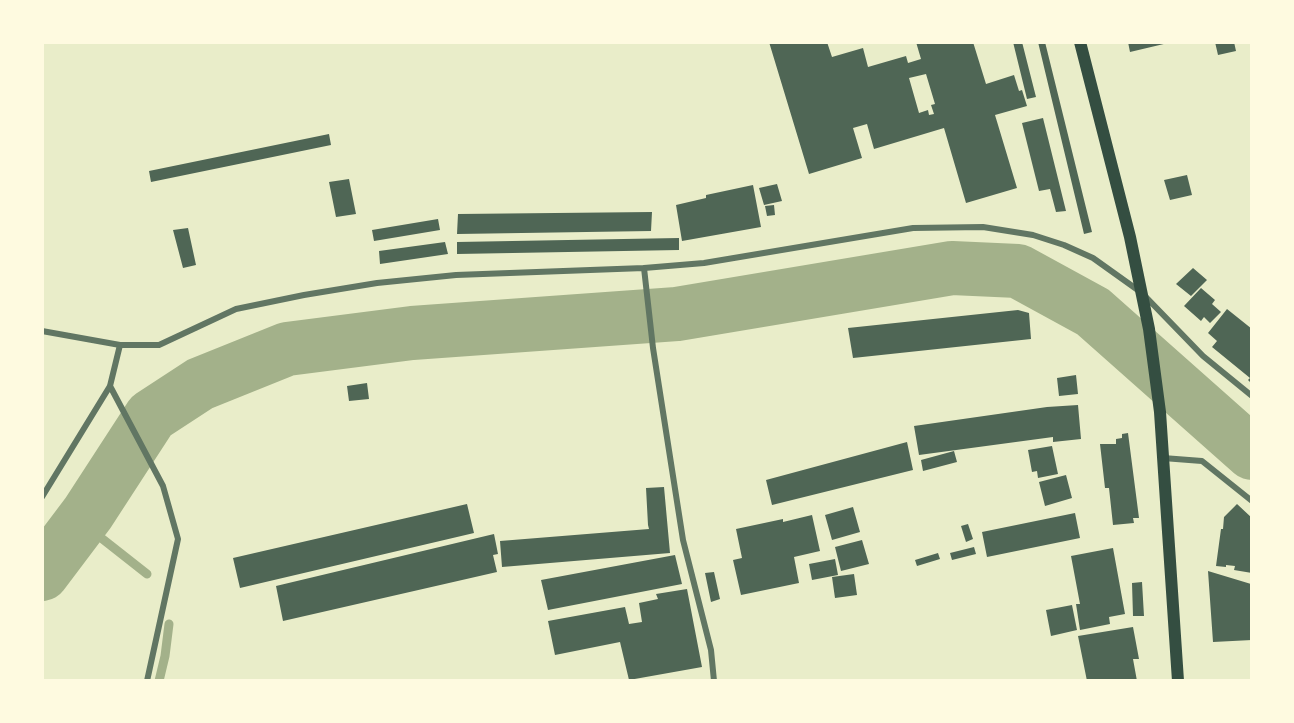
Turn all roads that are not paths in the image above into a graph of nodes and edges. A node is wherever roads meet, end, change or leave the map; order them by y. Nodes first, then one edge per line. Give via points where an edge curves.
1 (1080, 42) edge
2 (644, 268) junction
3 (1142, 293) junction
4 (42, 331) edge
5 (120, 345) junction
6 (110, 386) junction
7 (1252, 396) edge
8 (1163, 458) junction
9 (42, 497) edge
10 (1252, 501) edge
11 (147, 681) edge
12 (714, 681) edge
13 (1178, 681) edge

1 - 3 main road
2 - 3 street via 914,228 983,227 1033,235 1093,258
2 - 5 street via 456,275 377,283 236,309 159,345
2 - 12 street via 683,540 711,650
3 - 7 street via 1203,356
3 - 8 main road
4 - 5 street
5 - 6 street
6 - 9 street
6 - 11 street via 163,486 178,539
8 - 10 street via 1202,460
8 - 13 main road

